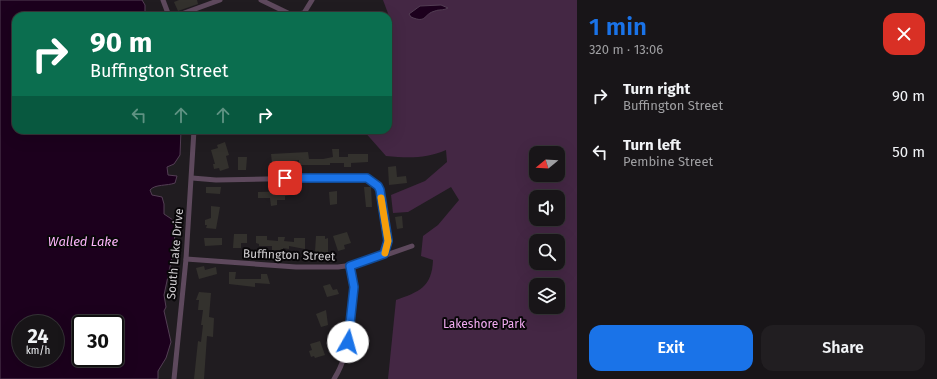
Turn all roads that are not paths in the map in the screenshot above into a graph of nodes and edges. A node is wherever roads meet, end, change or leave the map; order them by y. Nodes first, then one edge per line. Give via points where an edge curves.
1 (163, 0) edge
2 (220, 0) edge
3 (261, 0) edge
4 (312, 0) edge
5 (168, 12) edge
6 (187, 12) edge
7 (286, 12) edge
8 (305, 12) edge
9 (194, 134) edge
10 (192, 178) junction
11 (412, 246) dead end
12 (384, 254) junction
13 (186, 259) junction
14 (350, 266) junction
15 (174, 379) edge
16 (334, 379) edge

1 - 5 street
2 - 6 street
3 - 7 street
4 - 8 street
9 - 10 street, South Lake Drive
10 - 12 street via 362,178 374,182 380,190 388,241
10 - 13 street, South Lake Drive
11 - 12 street, Buffington Street
12 - 14 street, Buffington Street
13 - 14 street, Buffington Street via 296,267
13 - 15 street, South Lake Drive
14 - 16 street via 354,287 348,342 341,368

